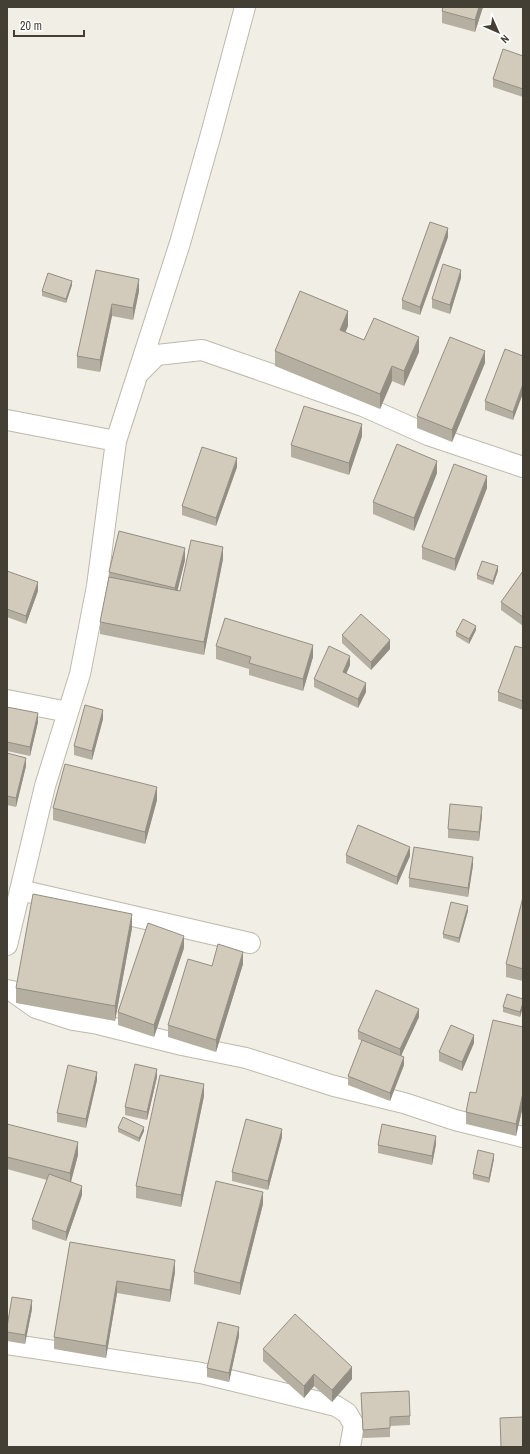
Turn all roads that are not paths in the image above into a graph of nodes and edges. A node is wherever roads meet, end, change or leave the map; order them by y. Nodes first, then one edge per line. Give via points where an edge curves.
1 (245, 7) edge
2 (136, 377) junction
3 (7, 420) edge
4 (116, 441) junction
5 (523, 467) edge
6 (7, 700) edge
7 (68, 712) junction
8 (20, 890) junction
9 (250, 943) dead end
10 (7, 945) edge
11 (7, 990) edge
12 (523, 1137) edge
13 (7, 1344) edge
14 (350, 1447) edge

1 - 2 street via 180,244
2 - 4 street
2 - 5 street via 157,355 202,350 363,406 428,435
3 - 4 street
4 - 7 street via 97,586 80,674
6 - 7 street
7 - 8 street via 45,786
8 - 9 street
8 - 10 street
11 - 12 street via 36,1008 73,1020 246,1058 334,1086
13 - 14 street via 201,1373 336,1406 347,1413 354,1425

